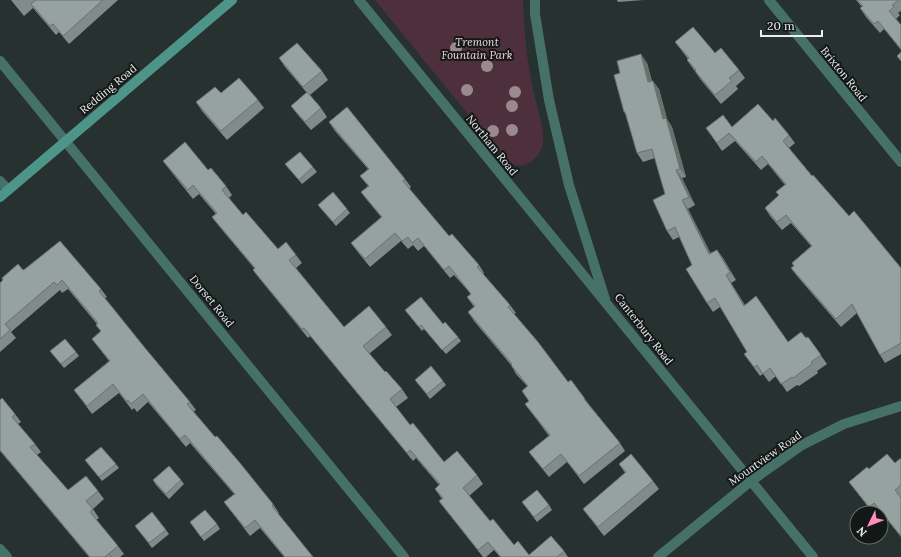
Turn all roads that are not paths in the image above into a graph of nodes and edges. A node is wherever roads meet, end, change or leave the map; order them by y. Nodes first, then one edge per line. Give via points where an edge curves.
1 (232, 0) edge
2 (359, 0) edge
3 (535, 0) edge
4 (769, 0) edge
5 (0, 61) edge
6 (66, 141) junction
7 (901, 162) edge
8 (0, 181) edge
9 (4, 194) edge
10 (607, 304) junction
11 (901, 406) edge
12 (751, 481) junction
13 (0, 549) edge
14 (7, 557) edge
15 (404, 557) edge
16 (658, 557) edge
17 (813, 557) edge

1 - 6 main road, Redding Road
2 - 10 street, Northam Road
3 - 10 street, Canterbury Road via 549,100 569,185
4 - 7 street, Brixton Road
5 - 6 street, Dorset Road
6 - 9 main road, Redding Road
6 - 15 street, Dorset Road
8 - 9 street
10 - 12 street, Canterbury Road
11 - 12 street, Mountview Road via 844,424 802,445
12 - 16 street, Mountview Road
12 - 17 street, Canterbury Road
13 - 14 street

